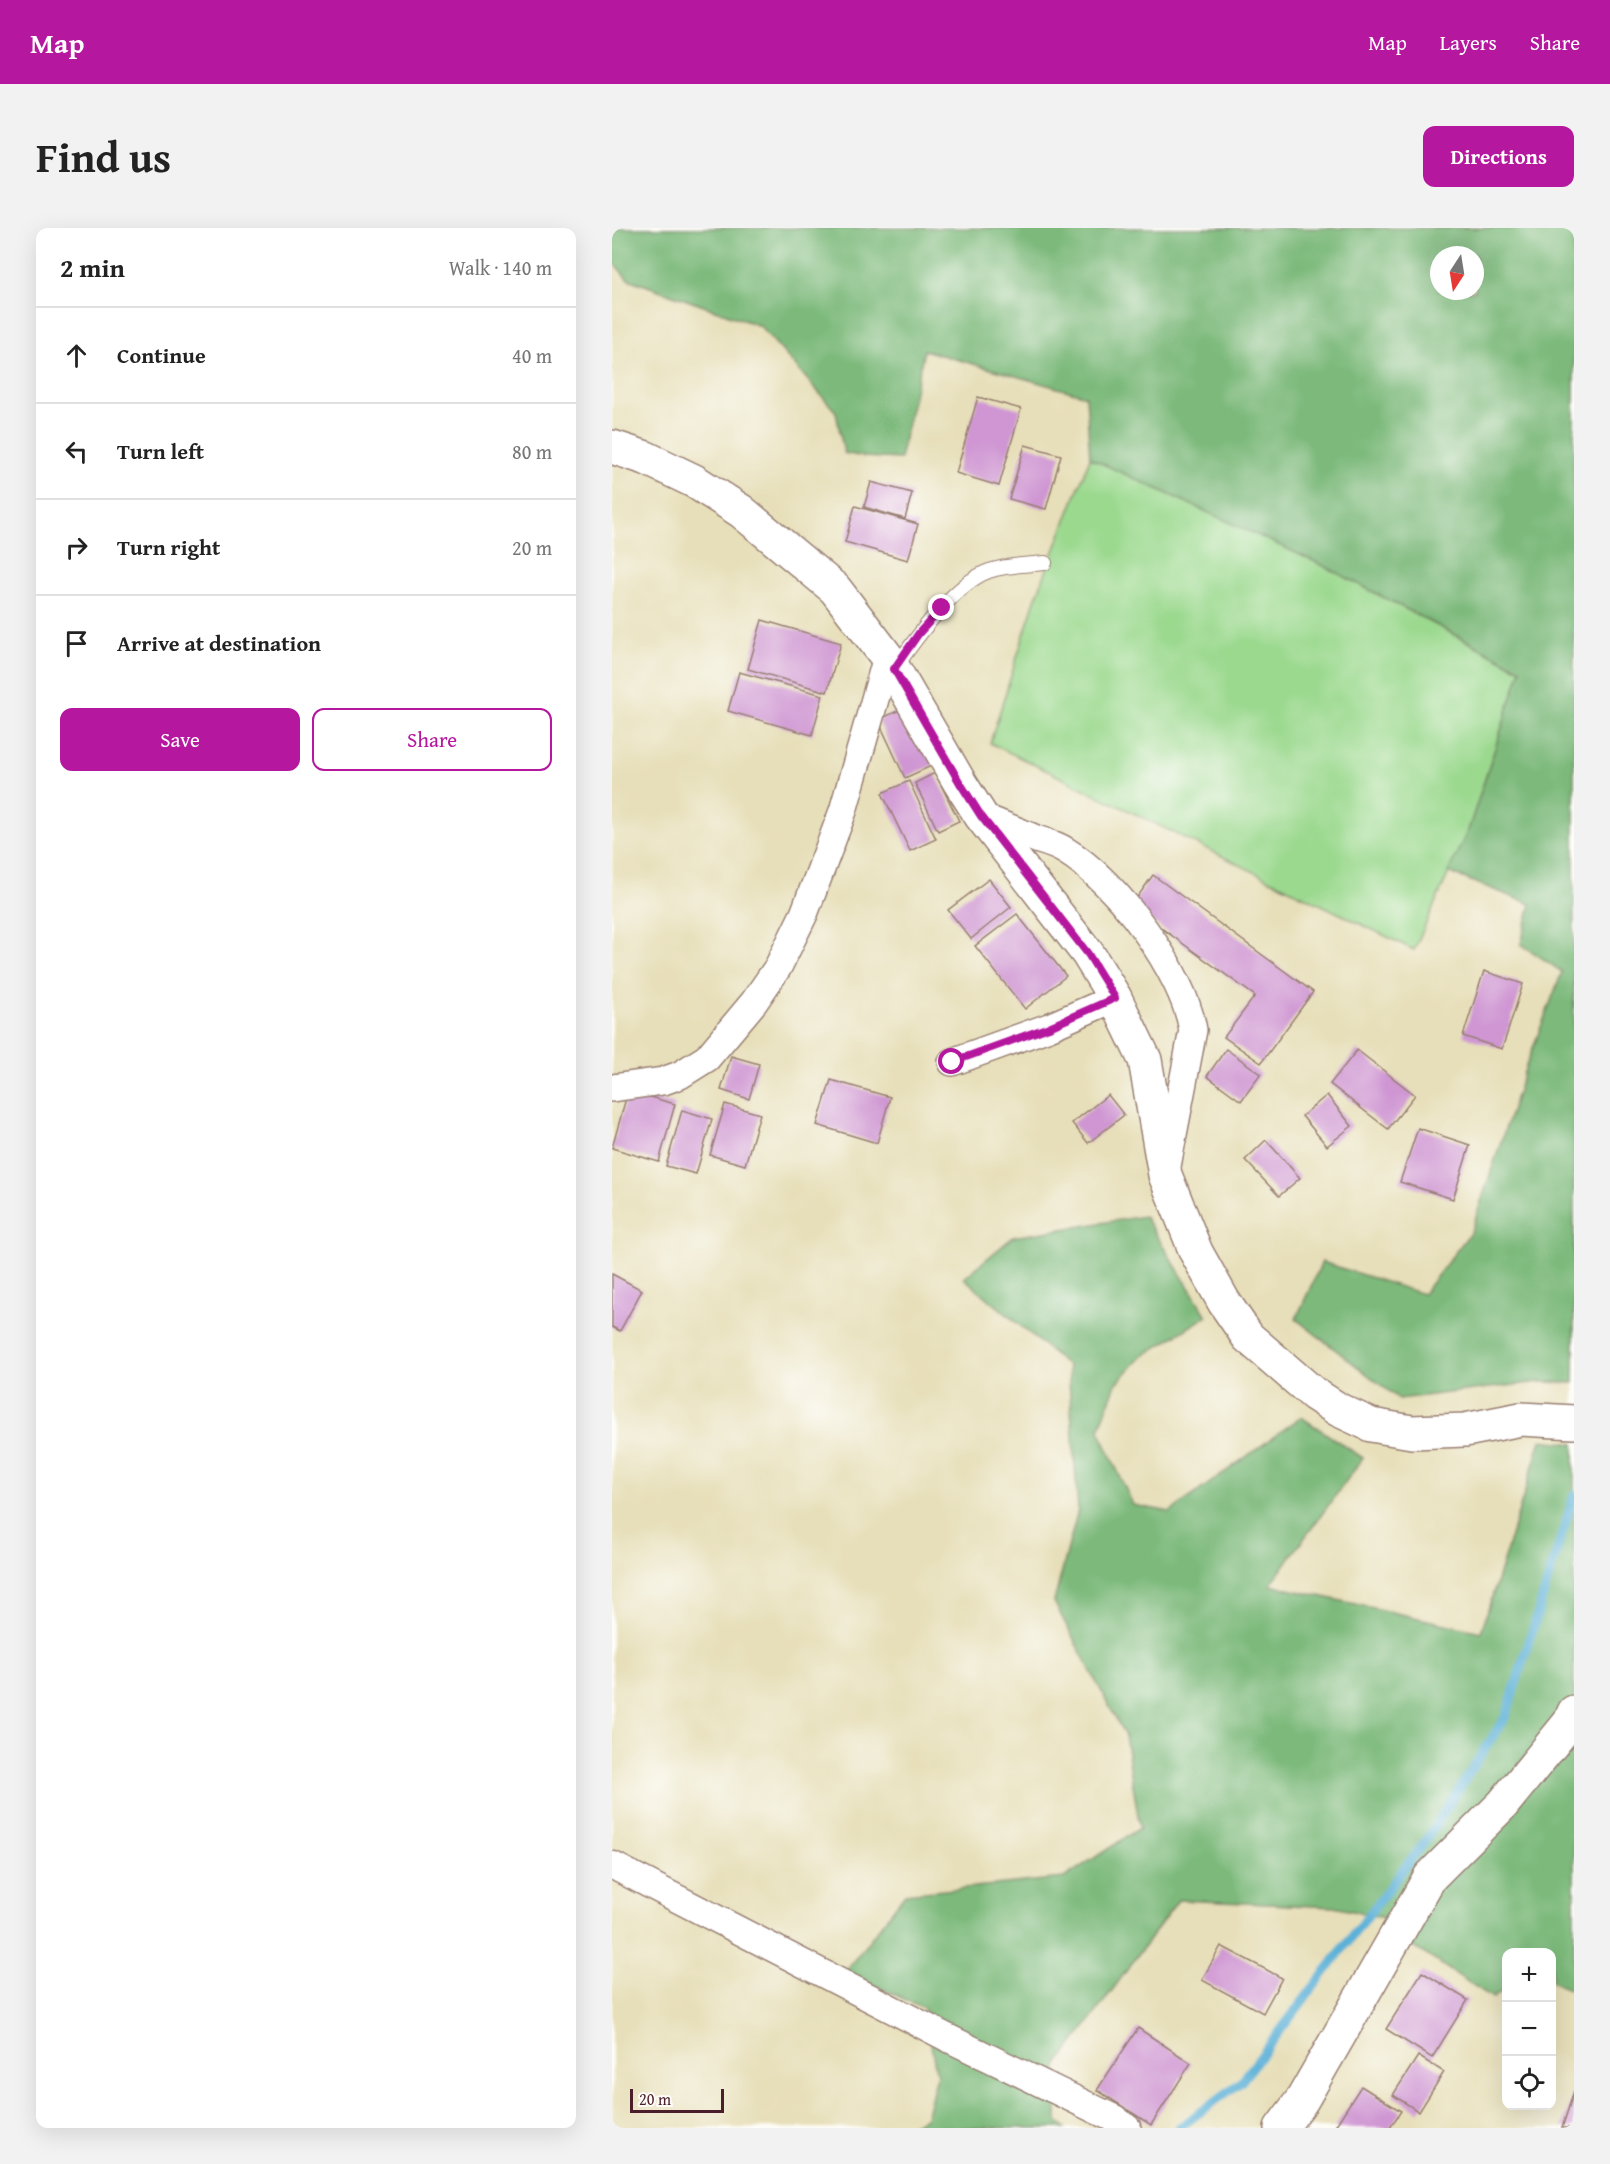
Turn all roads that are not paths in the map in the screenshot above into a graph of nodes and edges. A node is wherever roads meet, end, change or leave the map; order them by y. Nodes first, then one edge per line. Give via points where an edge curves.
1 (612, 447) edge
2 (1045, 563) dead end
3 (891, 663) junction
4 (981, 816) junction
5 (1115, 998) junction
6 (952, 1062) dead end
7 (614, 1086) edge
8 (1165, 1175) junction
9 (1572, 1422) edge
10 (1574, 1713) edge
11 (612, 1865) edge
12 (1121, 2124) edge
13 (1281, 2128) edge

1 - 3 street via 694,481 741,511 835,589
2 - 3 lane via 997,568 977,576
3 - 4 street
3 - 7 street via 843,811 804,914 778,968 706,1059 680,1076 663,1081
4 - 5 street via 1088,954
4 - 8 street via 1065,850 1100,876 1170,968 1190,1011 1193,1030
5 - 6 street
5 - 8 street via 1145,1060
8 - 9 street via 1196,1252 1248,1337 1314,1394 1339,1410 1371,1425 1412,1432 1464,1430 1521,1419
10 - 13 street via 1503,1804 1430,1877 1302,2100
11 - 12 street

